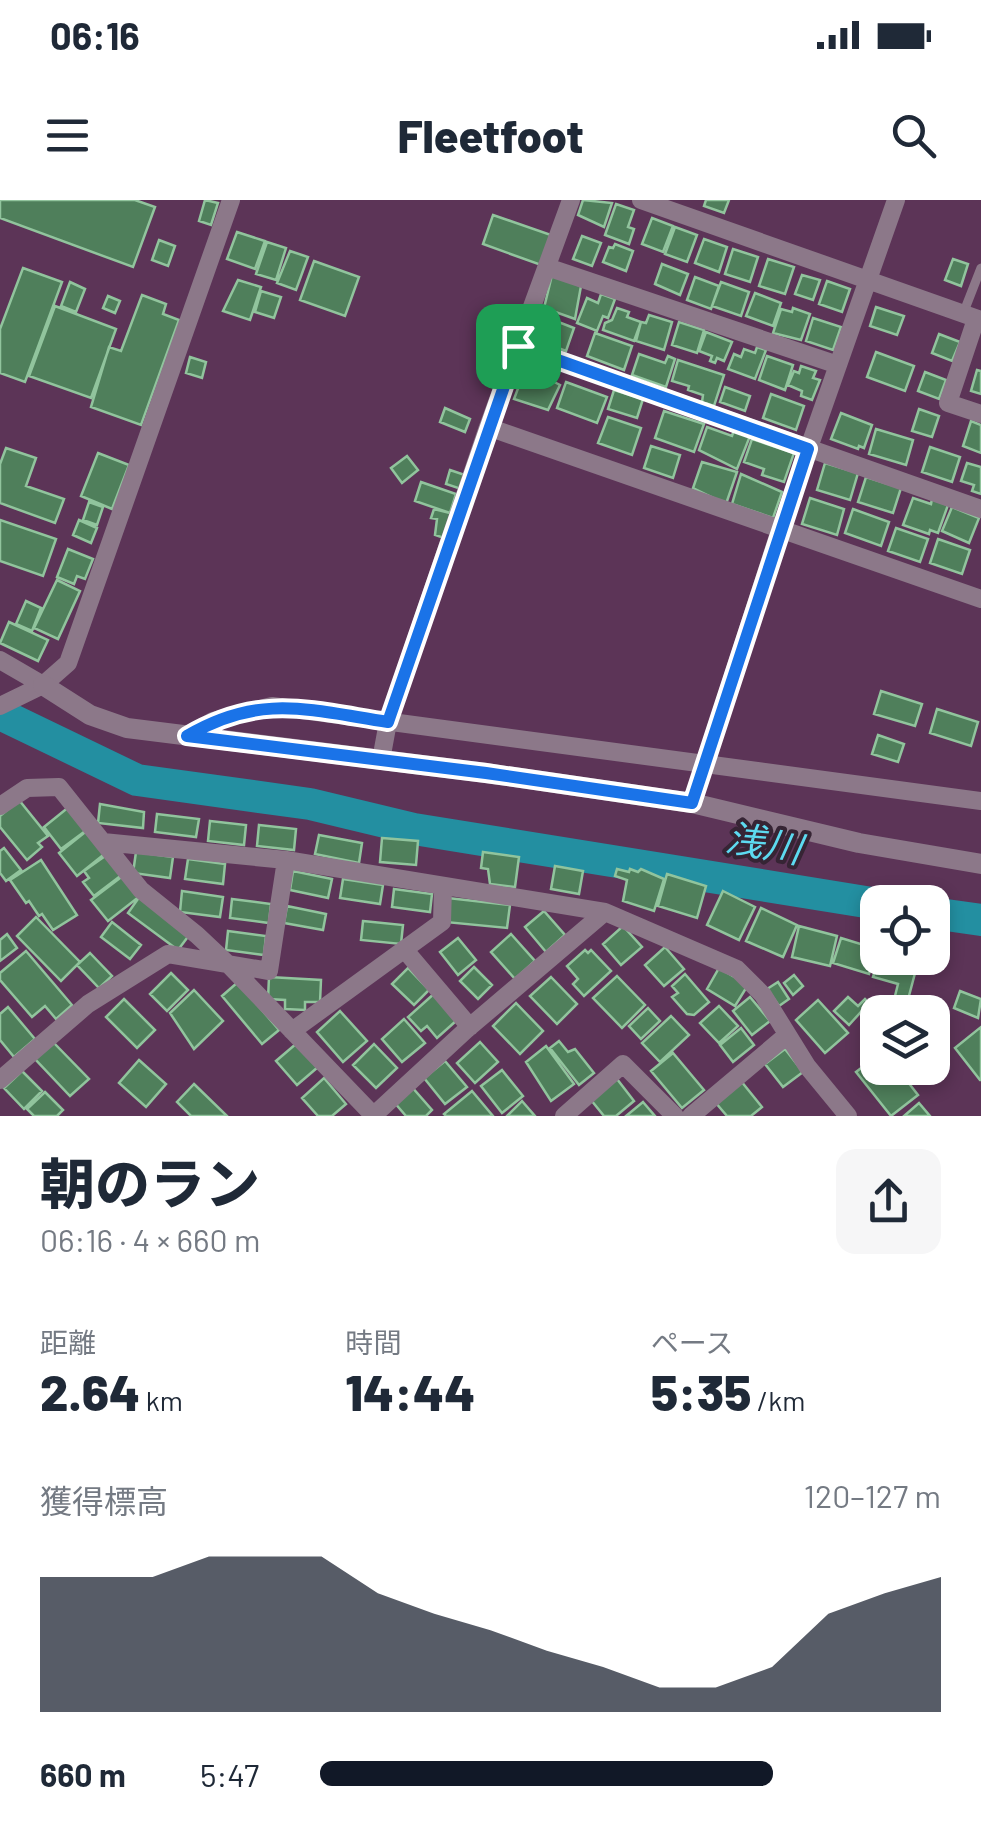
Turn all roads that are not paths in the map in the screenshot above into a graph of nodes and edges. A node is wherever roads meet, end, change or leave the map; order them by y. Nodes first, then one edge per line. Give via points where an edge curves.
1 (231, 200) edge
2 (572, 200) edge
3 (642, 200) edge
4 (896, 200) edge
5 (690, 208) edge
6 (547, 266) junction
7 (981, 268) edge
8 (867, 280) junction
9 (973, 318) edge
10 (518, 346) junction
11 (838, 365) junction
12 (981, 414) edge
13 (488, 427) junction
14 (808, 449) junction
15 (981, 509) edge
16 (780, 530) junction
17 (981, 599) edge
18 (0, 660) edge
19 (43, 685) junction
20 (0, 706) edge
21 (388, 722) junction
22 (187, 736) junction
23 (381, 760) junction
24 (705, 765) junction
25 (981, 802) edge
26 (692, 803) junction
27 (0, 806) edge
28 (103, 842) junction
29 (286, 860) junction
30 (981, 864) edge
31 (443, 886) junction
32 (605, 912) junction
33 (404, 950) junction
34 (230, 966) junction
35 (470, 1027) junction
36 (292, 1031) junction
37 (787, 1036) junction
38 (0, 1080) edge
39 (374, 1116) edge
40 (564, 1116) edge
41 (676, 1116) edge
42 (692, 1116) edge
43 (848, 1116) edge

1 - 19 street via 68,662
2 - 6 street
3 - 5 street
4 - 8 street
5 - 8 street
6 - 10 street
6 - 11 street
7 - 9 lane
8 - 9 street
8 - 11 street
9 - 12 street via 948,403
10 - 13 street
10 - 14 street
11 - 14 street
13 - 16 street
13 - 21 street
14 - 15 street
14 - 16 street
16 - 17 street
16 - 24 street
18 - 19 street
19 - 20 street
19 - 22 street via 90,715
21 - 22 street via 272,706 213,721
21 - 23 street
21 - 24 street
22 - 23 street
23 - 26 street
24 - 25 street
24 - 26 street
26 - 30 street
27 - 28 street via 27,788 59,787
28 - 29 street
28 - 34 street via 141,890
29 - 31 street
29 - 34 street via 269,971
31 - 32 street
31 - 33 street via 442,922
32 - 35 street
32 - 37 street via 736,970 763,996
33 - 35 street
33 - 36 street
34 - 36 street
34 - 38 street via 168,954 88,1004
35 - 39 street
36 - 39 street
37 - 42 street
37 - 43 street
40 - 41 street via 623,1064

